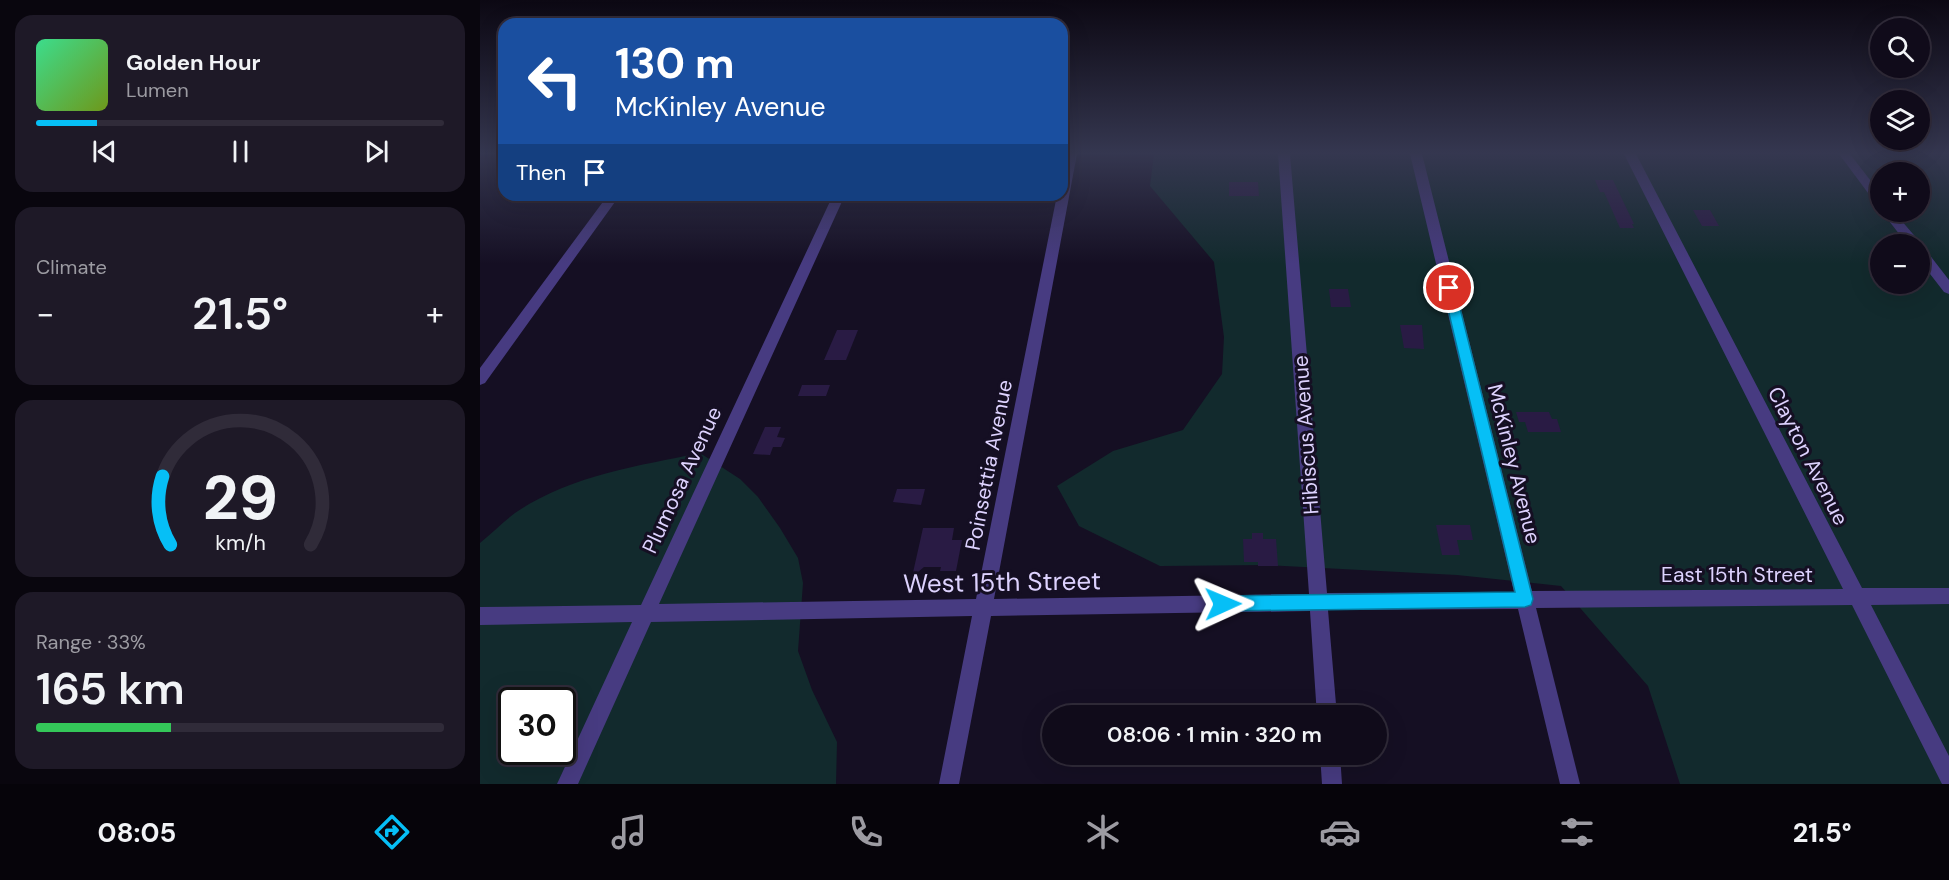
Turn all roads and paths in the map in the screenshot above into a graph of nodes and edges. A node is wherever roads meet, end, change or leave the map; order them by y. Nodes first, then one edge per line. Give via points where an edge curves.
1 (1287, 191) edge
2 (1425, 191) edge
3 (1649, 191) edge
4 (610, 201) edge
5 (836, 201) edge
6 (1062, 201) edge
7 (1896, 222) edge
8 (1906, 234) edge
9 (1930, 265) edge
10 (1949, 289) edge
11 (480, 379) edge
12 (1949, 596) edge
13 (1857, 597) junction
14 (1525, 599) junction
15 (1319, 602) junction
16 (983, 607) junction
17 (646, 613) junction
18 (480, 616) edge
19 (1326, 705) edge
20 (1331, 765) edge
21 (1949, 777) edge
22 (567, 784) edge
23 (949, 784) edge
24 (1332, 784) edge
25 (1570, 784) edge

1 - 15 street, Hibiscus Avenue
2 - 14 street, McKinley Avenue
3 - 13 street, Clayton Avenue
4 - 11 street
5 - 17 street, Plumosa Avenue
6 - 16 street, Poinsettia Avenue
7 - 8 street
9 - 10 street
12 - 13 street, East 15th Street
13 - 14 street, East 15th Street
13 - 21 street, Clayton Avenue
14 - 15 street, West 15th Street
14 - 25 street, McKinley Avenue
15 - 16 street, West 15th Street
15 - 19 street, Hibiscus Avenue
16 - 17 street, West 15th Street
16 - 23 street, Poinsettia Avenue
17 - 18 street, West 15th Street
17 - 22 street, Plumosa Avenue
20 - 24 street

